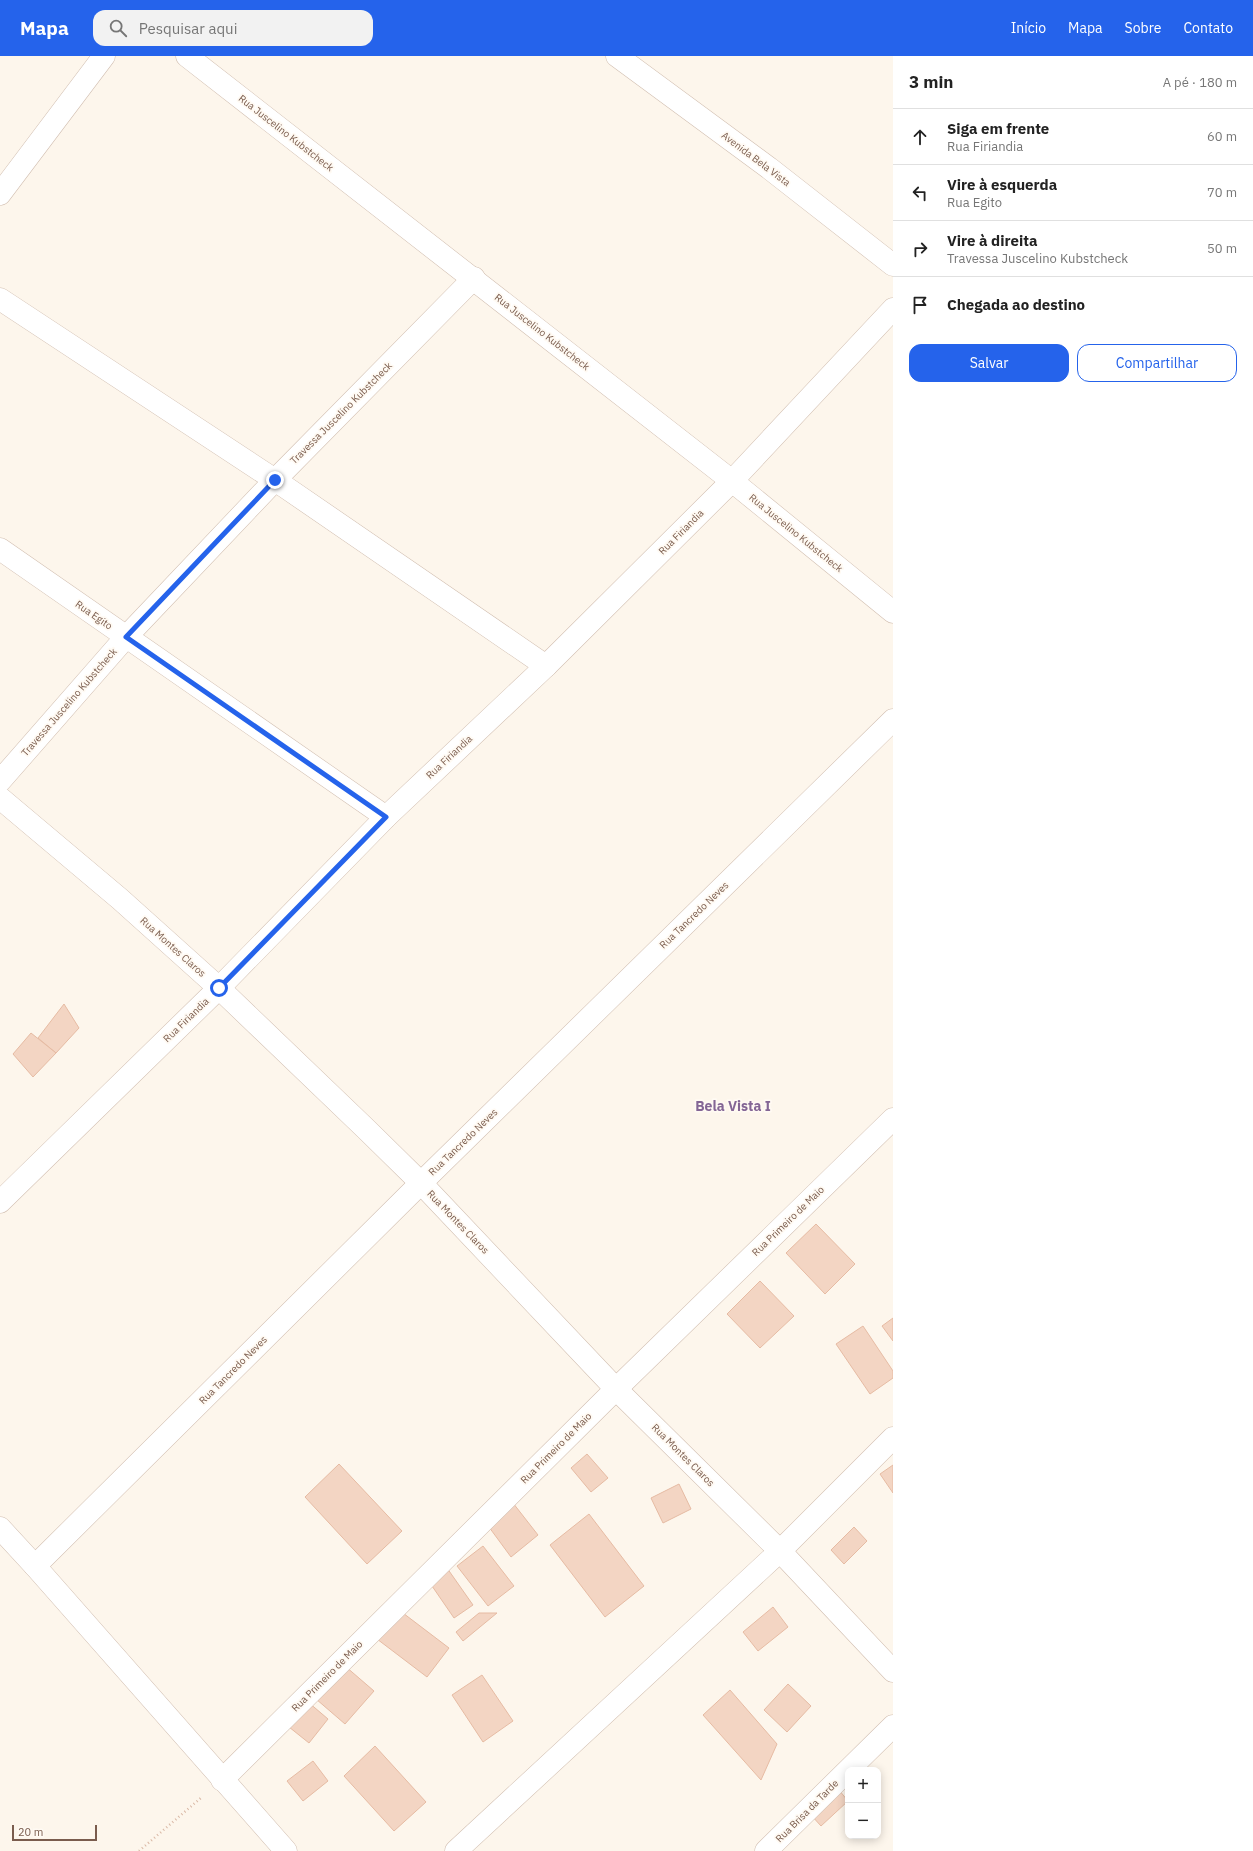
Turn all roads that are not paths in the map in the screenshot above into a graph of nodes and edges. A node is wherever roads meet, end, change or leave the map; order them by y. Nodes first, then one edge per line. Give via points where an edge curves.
1 (104, 56) edge
2 (187, 56) edge
3 (617, 56) edge
4 (0, 194) edge
5 (893, 265) edge
6 (474, 278) junction
7 (0, 299) edge
8 (893, 309) edge
9 (275, 480) junction
10 (732, 481) junction
11 (0, 549) edge
12 (893, 612) edge
13 (126, 637) junction
14 (546, 666) junction
15 (893, 720) edge
16 (0, 781) edge
17 (0, 798) edge
18 (386, 817) junction
19 (219, 988) junction
20 (893, 1119) edge
21 (421, 1183) junction
22 (0, 1202) edge
23 (616, 1389) junction
24 (893, 1438) edge
25 (0, 1528) edge
26 (780, 1551) junction
27 (35, 1566) junction
28 (893, 1671) edge
29 (893, 1726) edge
30 (222, 1780) junction
31 (286, 1851) edge
32 (456, 1851) edge
33 (766, 1851) edge

1 - 4 street
2 - 6 street, Rua Juscelino Kubstcheck
3 - 5 street, Avenida Bela Vista via 769,168
6 - 9 street, Travessa Juscelino Kubstcheck
6 - 10 street, Rua Juscelino Kubstcheck
7 - 9 street
8 - 10 street, Rua Firiandia
9 - 13 street, Travessa Juscelino Kubstcheck
9 - 14 street
10 - 12 street, Rua Juscelino Kubstcheck
10 - 14 street, Rua Firiandia
11 - 13 street, Rua Egito
13 - 16 street, Travessa Juscelino Kubstcheck
13 - 18 street, Rua Egito
14 - 18 street, Rua Firiandia
15 - 21 street, Rua Tancredo Neves
17 - 19 street, Rua Montes Claros via 120,899
18 - 19 street, Rua Firiandia
19 - 21 street, Rua Montes Claros
19 - 22 street, Rua Firiandia
20 - 23 street, Rua Primeiro de Maio
21 - 23 street, Rua Montes Claros
21 - 27 street, Rua Tancredo Neves
23 - 26 street, Rua Montes Claros
23 - 30 street, Rua Primeiro de Maio
24 - 26 street
25 - 27 street
26 - 28 street, Rua Montes Claros
26 - 32 street
27 - 30 street
29 - 33 street, Rua Brisa da Tarde
30 - 31 street

